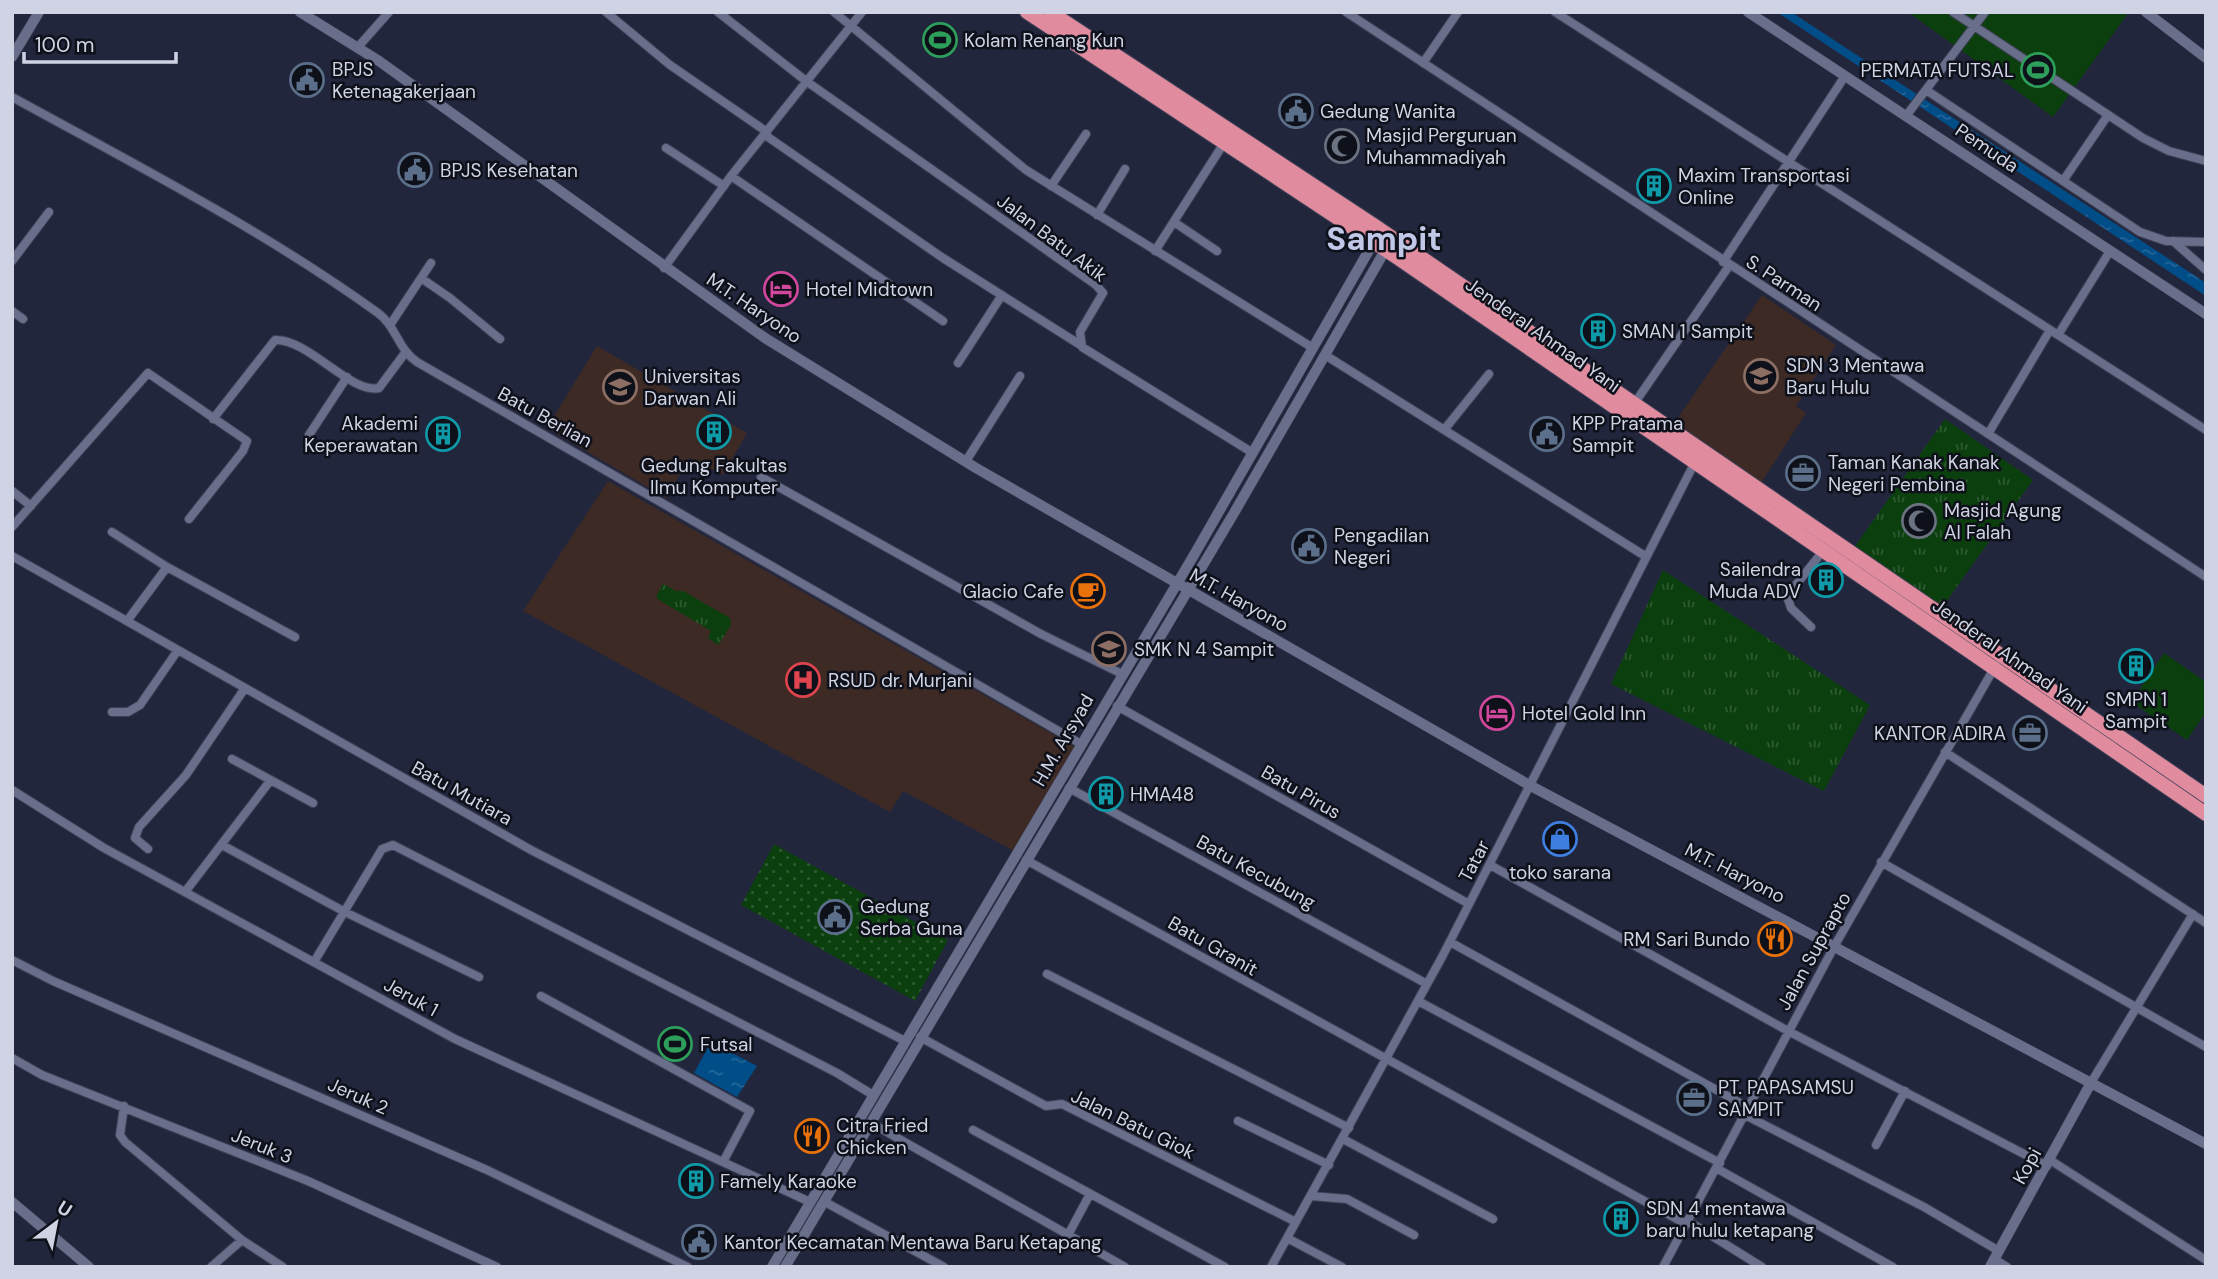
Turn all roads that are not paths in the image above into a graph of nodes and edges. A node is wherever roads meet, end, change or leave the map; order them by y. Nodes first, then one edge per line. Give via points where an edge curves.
1 (39, 12) edge
2 (300, 12) edge
3 (389, 12) edge
4 (606, 12) edge
5 (718, 12) edge
6 (834, 12) edge
7 (862, 12) edge
8 (1027, 12) edge
9 (1050, 12) edge
10 (1346, 12) edge
11 (1458, 12) edge
12 (1555, 12) edge
13 (1748, 12) edge
14 (1953, 12) edge
15 (1985, 12) edge
16 (2146, 12) edge
17 (852, 26) junction
18 (1974, 27) junction
19 (358, 47) junction
20 (12, 57) edge
21 (2206, 58) edge
22 (1423, 63) junction
23 (1845, 76) junction
24 (806, 80) junction
25 (1924, 93) junction
26 (12, 97) edge
27 (2108, 115) junction
28 (1906, 116) junction
29 (1211, 127) junction
30 (766, 133) junction
31 (1086, 134) dead end
32 (1224, 143) junction
33 (666, 148) dead end
34 (2206, 161) edge
35 (1790, 163) junction
36 (1125, 169) dead end
37 (731, 176) junction
38 (2063, 181) junction
39 (724, 186) junction
40 (1051, 186) junction
41 (49, 212) dead end
42 (1097, 215) junction
43 (1174, 222) junction
44 (1384, 240) junction
45 (2173, 241) junction
46 (2206, 242) edge
47 (1155, 251) junction
48 (1217, 251) dead end
49 (2110, 251) junction
50 (12, 261) edge
51 (431, 263) dead end
52 (1726, 264) junction
53 (664, 268) junction
54 (2206, 270) edge
55 (421, 278) junction
56 (1002, 295) junction
57 (12, 311) edge
58 (2206, 314) edge
59 (23, 319) dead end
60 (943, 321) dead end
61 (390, 326) junction
62 (2054, 333) junction
63 (500, 339) dead end
64 (1082, 346) junction
65 (1313, 348) junction
66 (405, 353) junction
67 (1325, 355) junction
68 (958, 363) dead end
69 (1489, 374) dead end
70 (1020, 376) dead end
71 (347, 377) junction
72 (1634, 404) junction
73 (213, 419) junction
74 (1265, 430) junction
75 (1444, 430) junction
76 (2206, 430) edge
77 (1988, 434) junction
78 (309, 435) dead end
79 (1277, 437) junction
80 (1252, 453) junction
81 (966, 461) junction
82 (1694, 464) junction
83 (761, 477) dead end
84 (12, 491) edge
85 (31, 506) junction
86 (189, 519) dead end
87 (12, 527) edge
88 (112, 532) dead end
89 (1823, 551) junction
90 (1645, 556) junction
91 (13, 559) edge
92 (167, 567) junction
93 (2206, 577) edge
94 (1175, 584) junction
95 (1187, 591) junction
96 (127, 621) junction
97 (1811, 627) dead end
98 (295, 637) dead end
99 (178, 650) junction
100 (1998, 662) junction
101 (1122, 674) junction
102 (245, 688) junction
103 (1117, 706) junction
104 (112, 712) dead end
105 (1081, 744) junction
106 (1945, 752) junction
107 (232, 759) dead end
108 (270, 781) junction
109 (1531, 786) junction
110 (1069, 788) junction
111 (2203, 789) edge
112 (12, 790) edge
113 (313, 803) dead end
114 (2206, 814) edge
115 (222, 845) junction
116 (148, 849) dead end
117 (1026, 860) junction
118 (1881, 862) junction
119 (1490, 866) junction
120 (186, 892) junction
121 (1469, 904) junction
122 (345, 912) junction
123 (2193, 914) junction
124 (2206, 922) edge
125 (1450, 942) junction
126 (1835, 945) junction
127 (12, 960) edge
128 (314, 962) junction
129 (1047, 974) dead end
130 (479, 977) dead end
131 (1427, 984) junction
132 (541, 996) dead end
133 (1418, 1001) junction
134 (2134, 1009) junction
135 (1788, 1031) junction
136 (920, 1037) junction
137 (905, 1041) junction
138 (2206, 1047) edge
139 (12, 1058) edge
140 (1385, 1060) junction
141 (2092, 1080) junction
142 (1905, 1091) junction
143 (873, 1095) junction
144 (124, 1106) junction
145 (1747, 1111) junction
146 (1238, 1121) dead end
147 (871, 1123) junction
148 (1349, 1128) junction
149 (973, 1130) dead end
150 (1343, 1139) junction
151 (2206, 1143) edge
152 (1876, 1145) dead end
153 (723, 1162) junction
154 (2049, 1163) junction
155 (1329, 1165) junction
156 (1718, 1166) junction
157 (1090, 1194) junction
158 (1311, 1196) junction
159 (12, 1202) edge
160 (810, 1202) junction
161 (825, 1202) junction
162 (1493, 1219) dead end
163 (1296, 1222) junction
164 (1687, 1223) junction
165 (1068, 1235) junction
166 (1414, 1235) dead end
167 (1287, 1238) junction
168 (242, 1240) junction
169 (1994, 1259) edge
170 (2206, 1259) edge
171 (1274, 1266) edge
172 (89, 1267) edge
173 (211, 1267) edge
174 (283, 1267) edge
175 (498, 1267) edge
176 (688, 1267) edge
177 (772, 1267) edge
178 (785, 1267) edge
179 (944, 1267) edge
180 (1125, 1267) edge
181 (1225, 1267) edge
182 (1342, 1267) edge
183 (1663, 1267) edge
184 (1762, 1267) edge
185 (1893, 1267) edge
186 (2007, 1267) edge

1 - 20 street
2 - 19 street, M.T. Haryono
3 - 19 street
4 - 30 street via 670,65
5 - 24 street
6 - 17 street
7 - 17 street
8 - 29 highway, Jenderal Ahmad Yani
9 - 29 highway, Jenderal Ahmad Yani
10 - 22 street, S. Parman
11 - 22 street
12 - 35 street
13 - 23 street, Pemuda
14 - 18 street
15 - 18 street
16 - 21 street
17 - 24 street
17 - 40 street
18 - 25 street
18 - 27 street
19 - 53 street, M.T. Haryono
22 - 52 street, S. Parman
23 - 28 street, Pemuda
23 - 35 street
24 - 30 street
24 - 64 street, Jalan Batu Akik via 1101,290 1102,297 1080,332
25 - 28 street
25 - 38 street
26 - 61 street, Batu Berlian via 216,210 380,314
27 - 34 street via 2160,147
27 - 38 street
28 - 49 street, Pemuda
29 - 32 highway, Jenderal Ahmad Yani
29 - 44 highway, Jenderal Ahmad Yani
30 - 37 street
30 - 56 street
31 - 40 street
32 - 43 street
32 - 44 highway, Jenderal Ahmad Yani
33 - 39 street
35 - 52 street
35 - 62 street
36 - 42 street
37 - 39 street
37 - 60 street
38 - 45 street via 2140,232
39 - 53 street
40 - 42 street
41 - 50 street
42 - 47 street
43 - 47 street
43 - 48 street
44 - 65 street, H.M. Arsyad
44 - 67 street, H.M. Arsyad
44 - 72 highway, Jenderal Ahmad Yani
44 - 82 highway, Jenderal Ahmad Yani
45 - 46 street
45 - 54 street
47 - 65 street
49 - 58 street, Pemuda
49 - 62 street
51 - 55 street
52 - 72 street
52 - 77 street, S. Parman
53 - 81 street, M.T. Haryono via 775,345
55 - 61 street
55 - 63 street
56 - 64 street
56 - 68 street
57 - 59 street
61 - 66 street, Batu Berlian
62 - 76 street
62 - 77 street
64 - 80 street
65 - 74 street, H.M. Arsyad
66 - 71 street via 379,388
66 - 105 street, Batu Berlian
67 - 75 street
67 - 79 street, H.M. Arsyad
69 - 75 street
70 - 81 street
71 - 73 street via 294,343 275,340
71 - 78 street
72 - 100 highway, Jenderal Ahmad Yani
73 - 85 street via 148,373
73 - 86 street via 244,438 247,445
74 - 79 street
74 - 80 street, H.M. Arsyad
75 - 90 street
77 - 93 street, S. Parman
79 - 95 street, H.M. Arsyad
80 - 94 street, H.M. Arsyad
81 - 94 street, M.T. Haryono
82 - 89 highway, Jenderal Ahmad Yani
82 - 90 street, Tatar
83 - 101 street via 1041,635
84 - 85 street
85 - 87 street
88 - 92 street
89 - 97 street via 1787,600
89 - 100 highway, Jenderal Ahmad Yani
90 - 109 street, Tatar
91 - 96 street, Batu Mutiara
92 - 96 street
92 - 98 street
94 - 95 street, M.T. Haryono
94 - 101 street, H.M. Arsyad
95 - 103 street, H.M. Arsyad
95 - 109 street, M.T. Haryono
96 - 99 street, Batu Mutiara
99 - 102 street, Batu Mutiara
99 - 104 street via 140,705 128,712
100 - 106 street, Jalan Suprapto
100 - 111 highway, Jenderal Ahmad Yani
100 - 114 highway, Jenderal Ahmad Yani
101 - 105 street, H.M. Arsyad
102 - 116 street via 186,775 139,827 135,838
102 - 137 street, Batu Mutiara via 553,862
103 - 110 street, H.M. Arsyad
103 - 121 street, Batu Pirus
105 - 137 street, H.M. Arsyad
106 - 118 street, Jalan Suprapto
106 - 123 street
107 - 108 street
108 - 113 street
108 - 115 street
109 - 119 street, Tatar
109 - 126 street, M.T. Haryono
110 - 117 street, H.M. Arsyad
110 - 131 street, Batu Kecubung
112 - 120 street, Jeruk 1 via 104,848
115 - 120 street
115 - 122 street
117 - 136 street, H.M. Arsyad
117 - 140 street, Batu Granit
118 - 126 street, Jalan Suprapto
118 - 134 street
119 - 121 street, Tatar
119 - 135 street
120 - 128 street, Jeruk 1
121 - 125 street, Tatar
122 - 128 street
122 - 130 street
122 - 143 street via 382,849 393,845
123 - 124 street
123 - 134 street
125 - 131 street, Tatar
125 - 145 street
126 - 135 street, Jalan Suprapto
126 - 141 street, M.T. Haryono
127 - 176 street, Jeruk 2 via 477,1166
128 - 153 street, Jeruk 1 via 474,1048
129 - 148 street
131 - 133 street, Tatar
132 - 153 street via 750,1111
133 - 140 street, Tatar
133 - 156 street
134 - 138 street
134 - 141 street
135 - 142 street
135 - 145 street, Jalan Suprapto
136 - 147 street, H.M. Arsyad
136 - 163 street, Jalan Batu Giok via 1046,1106 1062,1104
137 - 143 street, H.M. Arsyad
139 - 144 street, Jeruk 3
140 - 148 street, Tatar
140 - 164 street, Batu Granit
141 - 151 street, M.T. Haryono
141 - 154 street, Kopi
142 - 152 street
142 - 154 street
143 - 160 street, H.M. Arsyad
144 - 168 street via 120,1135 125,1142
144 - 175 street, Jeruk 3 via 308,1181
145 - 156 street, Jalan Suprapto
145 - 169 street via 1924,1208
146 - 155 street
147 - 161 street, H.M. Arsyad
147 - 165 street
148 - 150 street, Tatar
149 - 157 street
150 - 155 street, Tatar
150 - 162 street
153 - 160 street, Jeruk 1
154 - 169 street, Kopi
154 - 170 street
155 - 158 street, Tatar
156 - 164 street, Jalan Suprapto
156 - 185 street
157 - 165 street
157 - 181 street
158 - 163 street, Tatar
158 - 166 street via 1347,1199
159 - 172 street
160 - 177 street, H.M. Arsyad
161 - 178 street, H.M. Arsyad
161 - 179 street
163 - 167 street, Tatar
164 - 183 street, Jalan Suprapto
164 - 184 street, Batu Granit
165 - 180 street
167 - 171 street, Tatar
167 - 182 street
168 - 173 street
168 - 174 street
169 - 186 street

